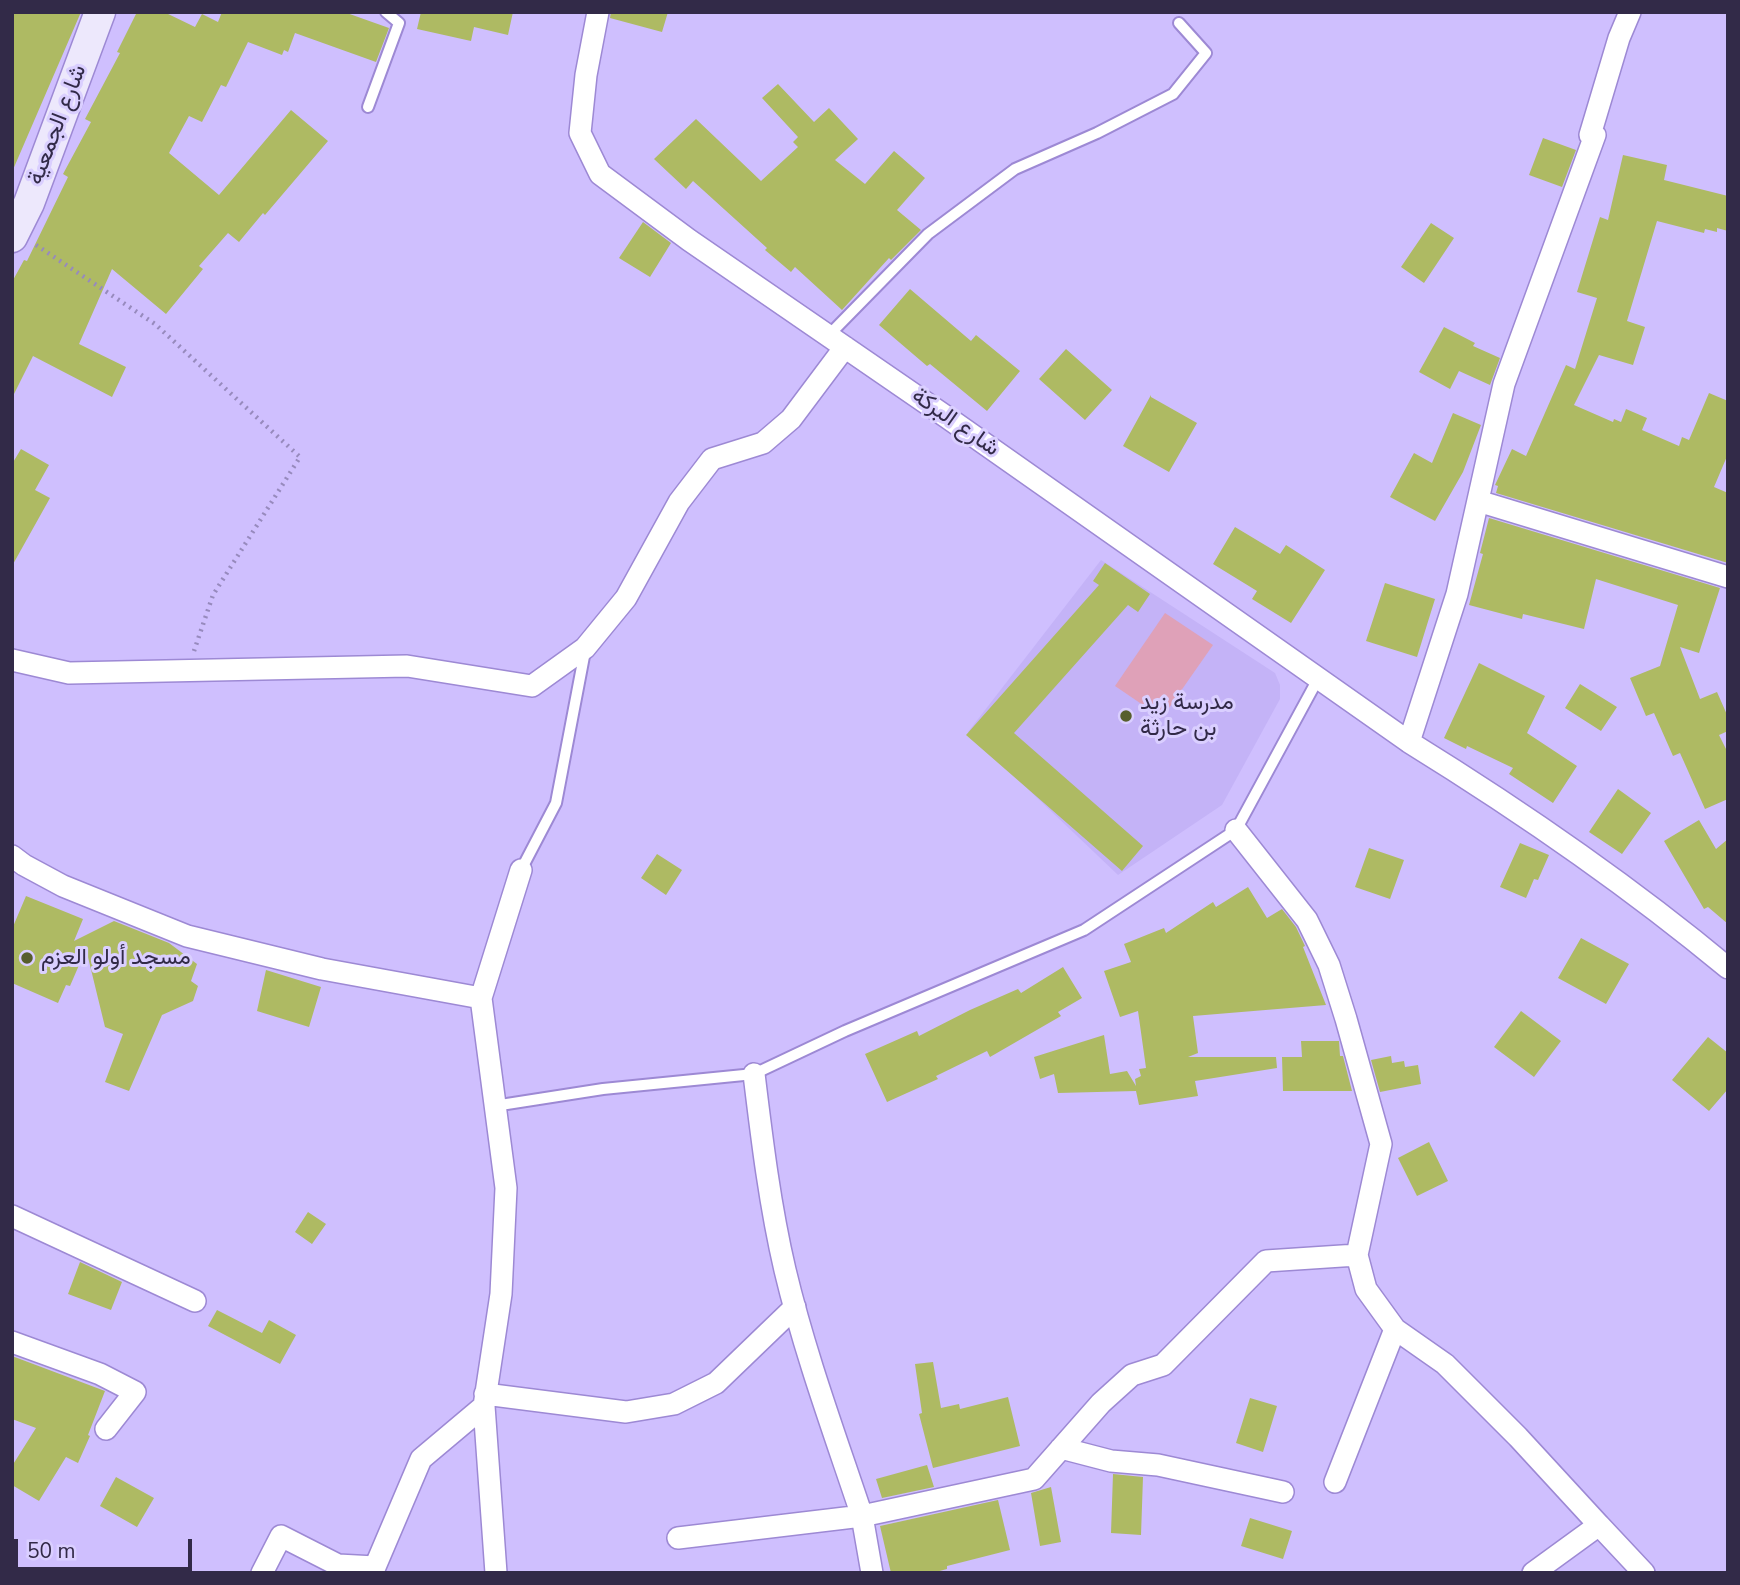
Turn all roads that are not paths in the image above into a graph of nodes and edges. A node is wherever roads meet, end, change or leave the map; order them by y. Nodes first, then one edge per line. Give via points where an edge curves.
1 (100, 12) edge
2 (386, 12) edge
3 (598, 12) edge
4 (1630, 12) edge
5 (1180, 23) dead end
6 (369, 107) dead end
7 (14, 234) edge
8 (836, 341) junction
9 (1478, 501) junction
10 (1728, 577) edge
11 (586, 648) junction
12 (12, 660) edge
13 (1319, 677) junction
14 (1409, 742) junction
15 (1236, 830) junction
16 (12, 856) edge
17 (521, 870) joint
18 (1728, 968) edge
19 (481, 998) junction
20 (754, 1074) junction
21 (494, 1106) junction
22 (12, 1216) edge
23 (1357, 1255) junction
24 (195, 1301) dead end
25 (794, 1307) junction
26 (1395, 1329) junction
27 (12, 1342) edge
28 (485, 1400) junction
29 (106, 1429) dead end
30 (1061, 1448) junction
31 (1335, 1482) dead end
32 (1283, 1492) dead end
33 (862, 1516) junction
34 (1599, 1525) junction
35 (678, 1538) dead end
36 (262, 1573) edge
37 (496, 1573) edge
38 (872, 1573) edge
39 (1533, 1573) edge
40 (1644, 1573) edge

1 - 7 street, شارع الجمعية
2 - 6 lane via 399,23
3 - 8 street, شارع البركة via 579,133 600,174
4 - 9 street via 1590,135 1595,135 1504,384
5 - 8 lane via 1206,53 1173,94 1014,169 928,234
8 - 11 street via 791,419 763,443 712,459 679,502 626,598
8 - 13 street, شارع البركة
9 - 10 street
9 - 14 street via 1457,594
11 - 12 street via 532,686 407,666 69,673
11 - 17 lane via 556,803
13 - 14 street, شارع البركة
13 - 15 lane
14 - 18 street, شارع البركة via 1660,911
15 - 20 lane via 1084,930
15 - 23 street via 1307,920 1329,965 1346,1019 1381,1144
16 - 19 street via 64,886 187,936 322,969
17 - 19 street
19 - 21 street
20 - 21 lane via 603,1089
20 - 25 street via 767,1177
21 - 28 street via 506,1188 501,1294
22 - 24 street
23 - 26 street via 1366,1289
23 - 30 street via 1266,1261 1163,1365 1132,1376
25 - 28 street via 716,1383 674,1404 626,1412
25 - 33 street
26 - 31 street
26 - 34 street via 1445,1364
27 - 29 street via 135,1392
28 - 36 street via 421,1458 375,1567 338,1565 281,1535
28 - 37 street
30 - 32 street
30 - 33 street via 1034,1479
33 - 35 street
33 - 38 street
34 - 39 street
34 - 40 street

